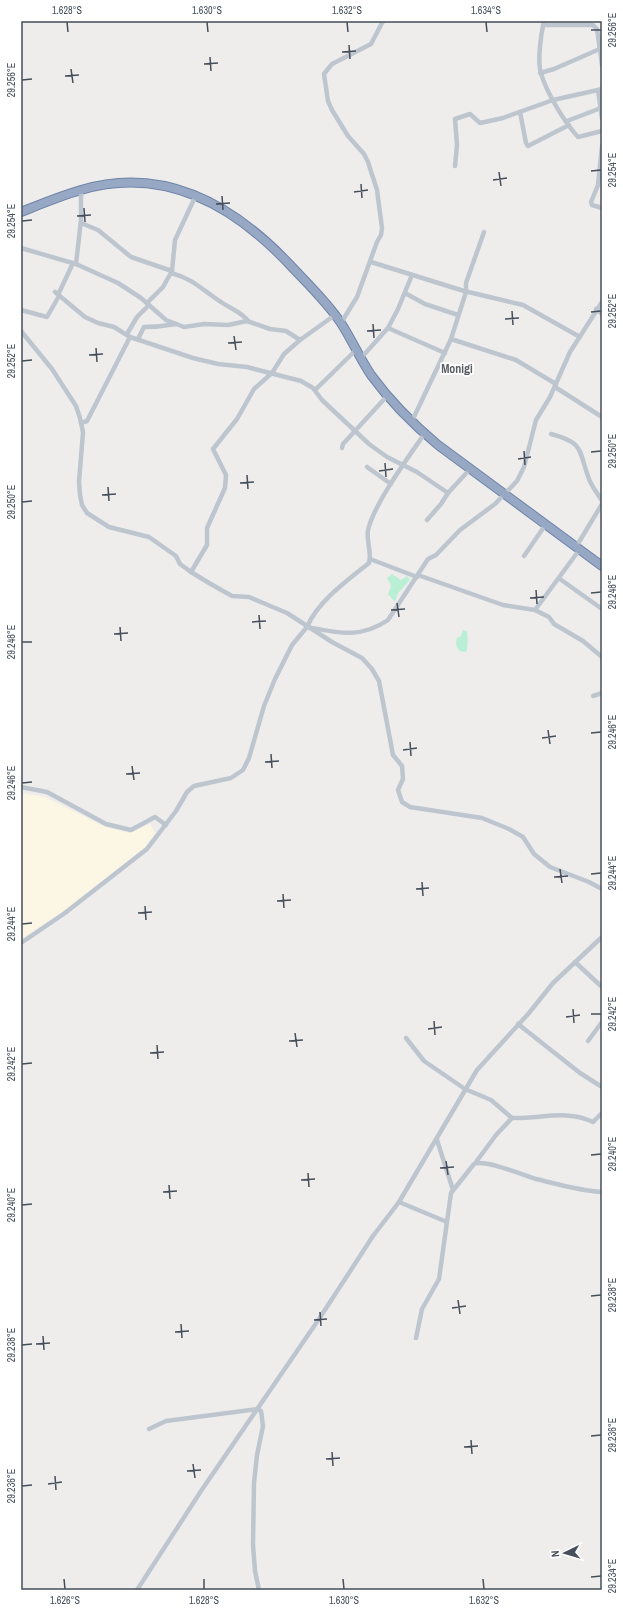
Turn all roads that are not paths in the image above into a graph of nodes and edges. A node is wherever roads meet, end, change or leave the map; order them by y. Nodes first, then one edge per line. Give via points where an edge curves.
1 (384, 21) edge
2 (544, 23) edge
3 (601, 49) edge
4 (602, 65) edge
5 (540, 73) junction
6 (600, 90) edge
7 (553, 100) junction
8 (601, 108) junction
9 (520, 112) junction
10 (602, 118) edge
11 (568, 123) junction
12 (602, 131) edge
13 (602, 146) edge
14 (602, 164) edge
15 (455, 166) dead end
16 (81, 190) junction
17 (196, 195) junction
18 (602, 208) edge
19 (21, 212) edge
20 (81, 223) junction
21 (484, 232) dead end
22 (21, 248) edge
23 (371, 262) junction
24 (75, 263) junction
25 (171, 272) junction
26 (412, 275) junction
27 (466, 292) junction
28 (405, 293) junction
29 (57, 294) junction
30 (602, 302) edge
31 (148, 304) junction
32 (596, 309) junction
33 (21, 310) edge
34 (602, 314) edge
35 (335, 315) junction
36 (458, 315) junction
37 (249, 322) junction
38 (341, 323) junction
39 (176, 324) junction
40 (388, 328) junction
41 (21, 331) edge
42 (128, 336) junction
43 (580, 338) junction
44 (138, 339) junction
45 (451, 339) junction
46 (300, 340) junction
47 (356, 350) junction
48 (445, 353) junction
49 (361, 358) junction
50 (272, 373) junction
51 (555, 386) junction
52 (315, 390) junction
53 (388, 395) junction
54 (602, 417) edge
55 (412, 421) junction
56 (81, 423) junction
57 (355, 431) junction
58 (425, 433) junction
59 (551, 434) dead end
60 (342, 448) dead end
61 (403, 465) junction
62 (367, 467) dead end
63 (470, 468) junction
64 (391, 484) junction
65 (448, 493) junction
66 (506, 494) junction
67 (602, 502) edge
68 (427, 520) dead end
69 (546, 524) junction
70 (578, 548) junction
71 (524, 556) dead end
72 (370, 559) junction
73 (602, 566) edge
74 (191, 572) junction
75 (417, 576) junction
76 (560, 579) junction
77 (602, 609) edge
78 (535, 610) junction
79 (307, 627) junction
80 (602, 657) edge
81 (602, 693) edge
82 (593, 696) dead end
83 (21, 787) edge
84 (166, 825) junction
85 (602, 889) edge
86 (602, 937) edge
87 (21, 943) edge
88 (575, 962) junction
89 (602, 987) edge
90 (602, 1022) edge
91 (518, 1024) junction
92 (406, 1038) dead end
93 (588, 1041) dead end
94 (602, 1087) edge
95 (465, 1088) junction
96 (602, 1114) edge
97 (512, 1118) junction
98 (437, 1140) junction
99 (476, 1162) junction
100 (453, 1190) junction
101 (602, 1192) edge
102 (399, 1202) junction
103 (447, 1222) junction
104 (416, 1338) dead end
105 (258, 1409) junction
106 (149, 1429) dead end
107 (137, 1590) edge
108 (259, 1590) edge

1 - 23 street via 372,44 332,64 324,74 328,101 348,136 364,154 377,190 382,228
2 - 3 street via 593,25 597,29
2 - 5 street
3 - 4 street
3 - 5 street
5 - 7 street
6 - 7 street
6 - 8 street
7 - 9 street
7 - 11 street
8 - 10 street
8 - 11 street
9 - 11 street via 528,146
9 - 15 street via 480,123 470,114 455,119
11 - 12 street via 578,137
13 - 14 street
14 - 18 street via 591,202 592,205
16 - 17 highway via 112,184 143,184
16 - 19 highway
16 - 20 street
17 - 25 street via 175,240
17 - 35 highway via 237,217 262,238
20 - 24 street
20 - 25 street via 98,230 131,257
21 - 27 street via 466,283
22 - 24 street
23 - 26 street
23 - 38 street via 357,297
24 - 29 street
24 - 31 street via 118,283
25 - 31 street via 163,287
25 - 37 street via 192,280 245,316
26 - 27 street
26 - 28 street
27 - 36 street
27 - 43 street via 523,305
28 - 36 street via 425,304
28 - 40 street
29 - 33 street via 47,317
29 - 42 street via 85,317 114,327
30 - 32 street
31 - 39 street via 166,320
31 - 42 street
32 - 34 street
32 - 43 street
35 - 38 highway
35 - 46 street
36 - 45 street
37 - 39 street via 184,327
37 - 46 street via 286,331
38 - 47 highway
39 - 44 street via 158,328 144,327
40 - 48 street
40 - 49 street
41 - 56 street via 52,369 76,406
42 - 44 street
42 - 56 street via 87,421
43 - 51 street via 563,365
44 - 50 street via 218,364
45 - 48 street
45 - 51 street via 516,360
46 - 50 street via 284,354
47 - 49 highway
47 - 52 street
48 - 55 street
49 - 53 highway
50 - 52 street via 301,381
50 - 74 street via 254,389 237,418 212,449 220,459 226,475 225,488 207,528 207,545
51 - 54 street
51 - 66 street via 536,420 521,473 515,485
52 - 57 street
53 - 55 highway
53 - 57 street
55 - 58 highway
56 - 74 street via 83,432 79,482 82,504 87,513 109,527 149,537 176,556 180,564
57 - 60 street
57 - 61 street via 387,457
58 - 61 street
58 - 63 highway
59 - 67 street via 568,438 578,446 589,481
61 - 64 street
61 - 65 street
62 - 64 street
63 - 65 street
63 - 66 highway
64 - 72 street via 368,529
65 - 68 street
66 - 69 highway
66 - 75 street via 460,530 436,555 428,559
67 - 70 street
69 - 70 highway
69 - 71 street
70 - 73 highway
70 - 76 street
72 - 75 street
72 - 79 street via 369,563 321,606
74 - 79 street via 232,596 249,597 266,603
75 - 78 street via 503,605
75 - 79 street via 388,620 365,632 347,633
76 - 77 street
76 - 78 street
78 - 80 street via 549,617 554,624 583,641
79 - 84 street via 292,645 275,679 243,770 231,778 194,786 187,792
79 - 85 street via 362,658 372,669 378,681 393,755 402,766 403,779 398,790 402,802 410,807 482,818 509,829 523,837 534,854 550,867
81 - 82 street
83 - 84 street via 47,792 106,824 131,830 155,817
84 - 87 street via 147,849 65,914
86 - 88 street
88 - 89 street
88 - 91 street
90 - 93 street
91 - 94 street
91 - 95 street via 477,1070
92 - 95 street via 422,1059
95 - 97 street via 491,1100
95 - 98 street
96 - 97 street via 593,1122 581,1116 568,1115
97 - 99 street
98 - 100 street
98 - 102 street
99 - 100 street
99 - 101 street via 534,1178
100 - 103 street
102 - 103 street
102 - 105 street via 373,1236
103 - 104 street via 439,1279 422,1309
105 - 106 street via 166,1421
105 - 107 street
105 - 108 street via 263,1414 263,1426 254,1484 253,1545

